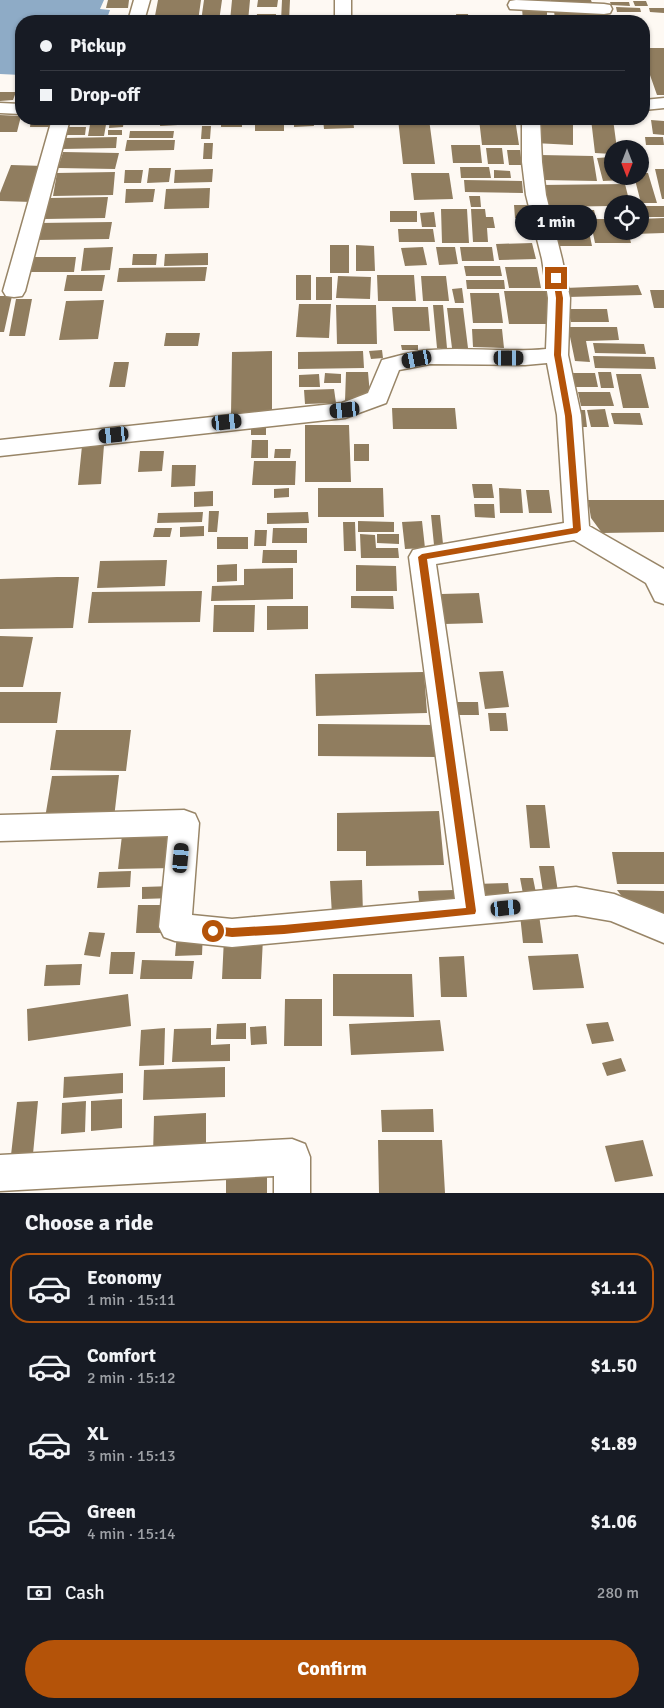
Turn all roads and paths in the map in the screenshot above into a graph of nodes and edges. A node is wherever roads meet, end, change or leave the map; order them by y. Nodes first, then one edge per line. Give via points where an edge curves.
1 (142, 0) edge
2 (343, 0) edge
3 (518, 9) edge
4 (604, 10) edge
5 (138, 15) edge
6 (343, 15) edge
7 (664, 104) edge
8 (650, 105) edge
9 (0, 108) edge
10 (15, 109) edge
11 (59, 125) edge
12 (531, 125) edge
13 (14, 291) dead end
14 (557, 355) junction
15 (0, 448) edge
16 (577, 530) junction
17 (664, 594) edge
18 (0, 828) edge
19 (472, 911) junction
20 (664, 929) edge
21 (0, 1173) edge
22 (292, 1193) edge

1 - 5 street
2 - 6 street
3 - 4 street
7 - 8 street
9 - 10 street
11 - 13 street
12 - 14 street via 536,195 559,298
14 - 15 street via 430,357 390,364 378,398 345,410
14 - 16 street via 569,416
16 - 17 street via 657,577
16 - 19 street via 422,557
18 - 19 street via 184,823 175,927 232,933
19 - 20 street via 576,901 614,908
21 - 22 street via 292,1157

